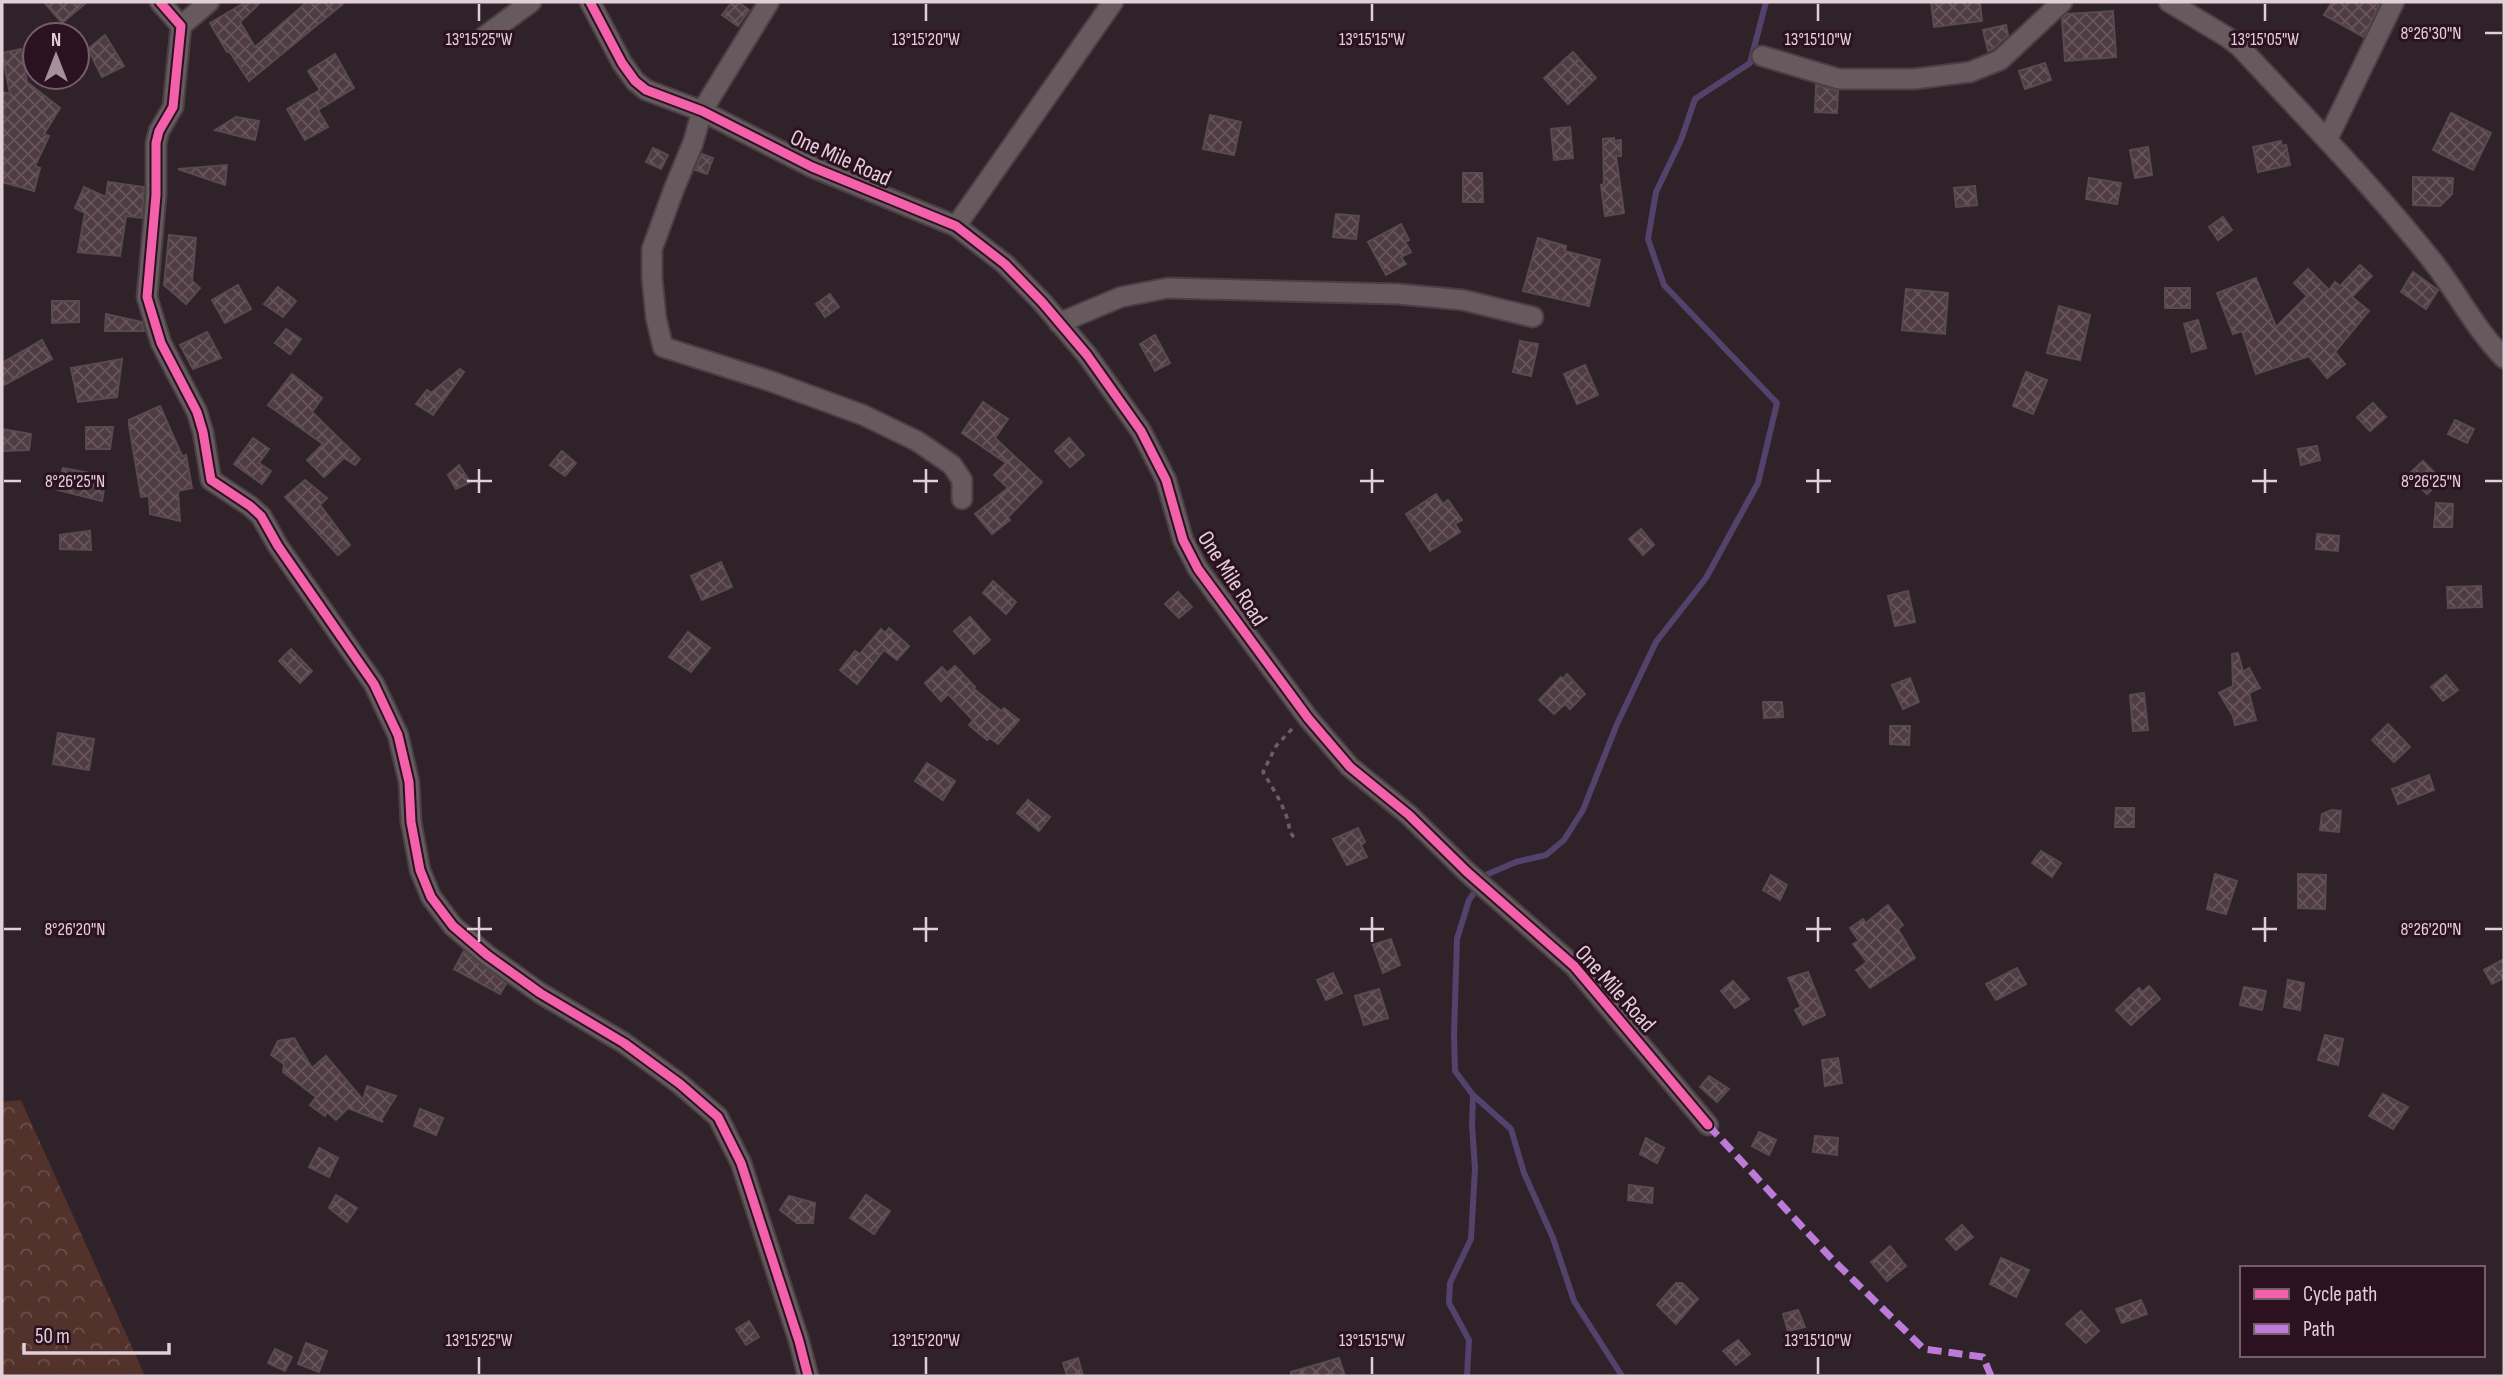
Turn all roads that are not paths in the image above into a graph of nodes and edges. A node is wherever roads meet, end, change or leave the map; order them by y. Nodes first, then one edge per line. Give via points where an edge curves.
1 (160, 2) edge
2 (209, 2) edge
3 (531, 2) edge
4 (590, 2) edge
5 (769, 2) edge
6 (1114, 2) edge
7 (2062, 2) edge
8 (2169, 2) edge
9 (2394, 2) edge
10 (181, 26) junction
11 (485, 36) dead end
12 (1762, 56) dead end
13 (702, 111) junction
14 (2327, 140) junction
15 (956, 226) junction
16 (1533, 317) dead end
17 (1059, 323) junction
18 (2504, 358) edge
19 (962, 499) dead end
20 (1708, 1125) dead end
21 (808, 1376) edge

1 - 10 street
2 - 10 street
3 - 11 street
4 - 13 street, One Mile Road via 635,81 646,90
5 - 13 street
6 - 15 street
7 - 12 street via 2000,60 1970,72 1914,79 1839,79
8 - 14 street via 2239,47
9 - 14 street
10 - 21 street via 173,107 156,143 148,297 161,344 197,412 211,480 261,516 374,684 397,735 409,782 420,870 431,897 453,926 486,956 540,993 624,1043 718,1117 741,1163
13 - 15 street, One Mile Road via 812,167
13 - 19 street via 652,249 656,318 663,347 863,415 917,441 951,464 962,480
14 - 18 street via 2434,263
15 - 17 street, One Mile Road via 1005,264
16 - 17 street via 1463,300 1398,294 1168,288 1121,297
17 - 20 street, One Mile Road via 1142,431 1166,480 1183,540 1198,569 1308,718 1350,767 1574,966

